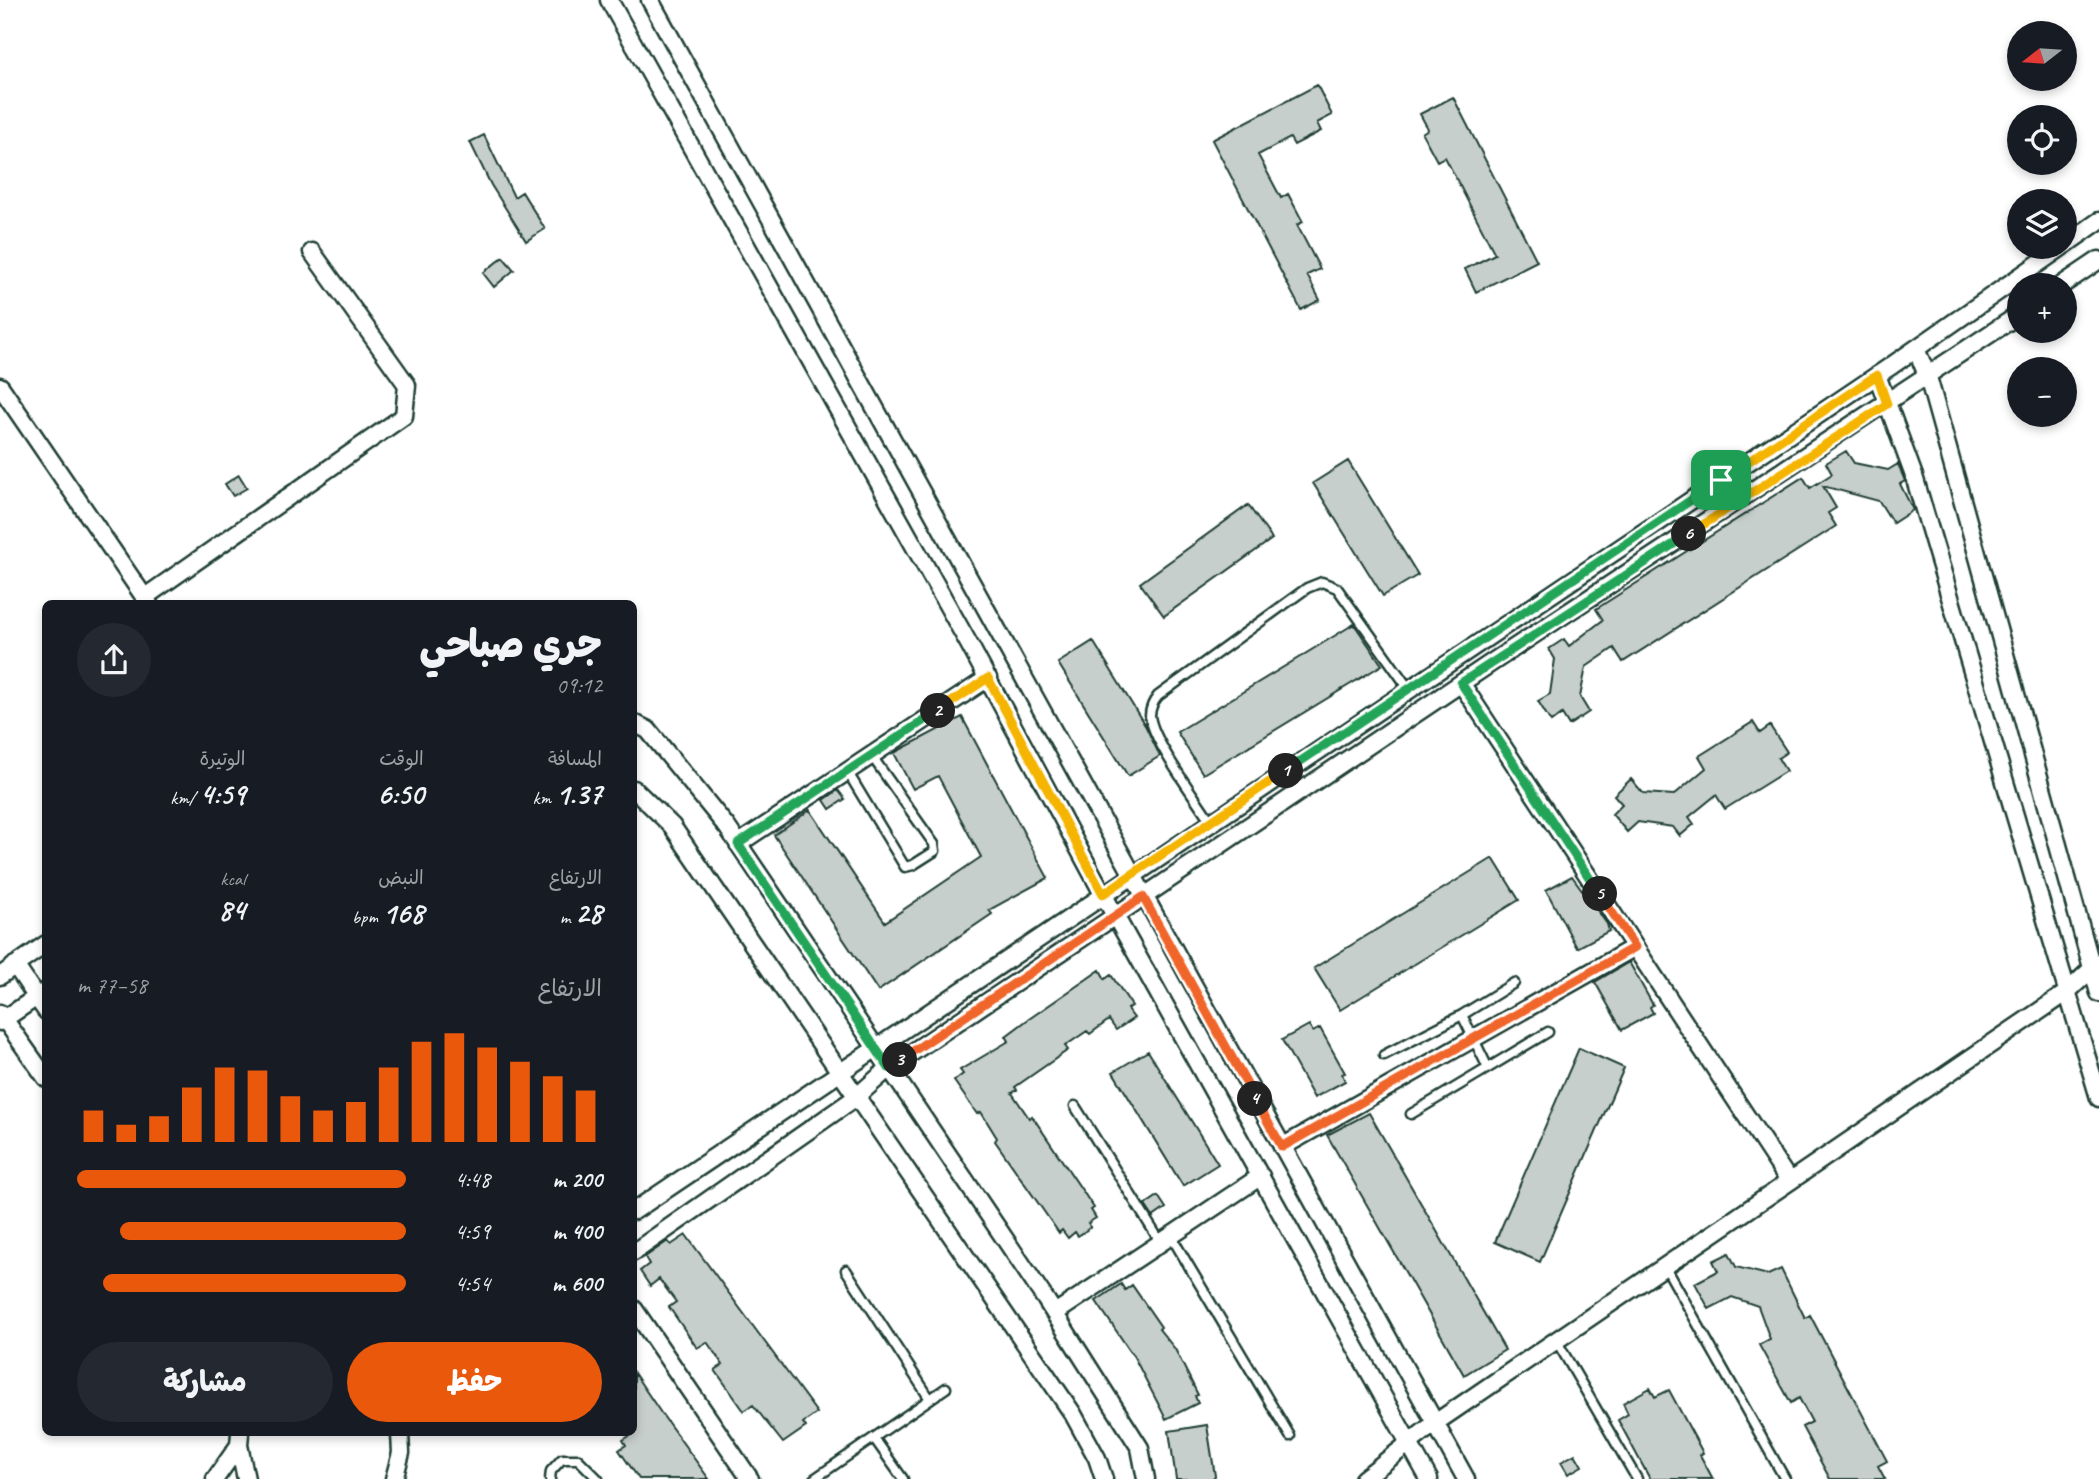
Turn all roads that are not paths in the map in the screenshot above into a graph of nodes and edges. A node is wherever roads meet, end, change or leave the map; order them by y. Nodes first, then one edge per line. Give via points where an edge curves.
1 (609, 0) edge
2 (650, 0) edge
3 (2099, 221) edge
4 (2077, 237) edge
5 (312, 252) dead end
6 (2045, 259) edge
7 (2099, 260) edge
8 (2077, 275) edge
9 (2007, 323) edge
10 (1916, 349) junction
11 (1877, 375) junction
12 (1928, 377) junction
13 (0, 386) edge
14 (1887, 404) junction
15 (147, 600) edge
16 (988, 678) junction
17 (1461, 683) junction
18 (1409, 689) junction
19 (637, 724) edge
20 (872, 755) junction
21 (848, 771) junction
22 (637, 792) edge
23 (1211, 822) junction
24 (738, 844) junction
25 (1131, 875) junction
26 (1103, 894) junction
27 (1143, 897) junction
28 (1115, 915) junction
29 (42, 947) edge
30 (1635, 947) junction
31 (15, 965) junction
32 (2095, 965) edge
33 (0, 976) edge
34 (1514, 983) dead end
35 (2066, 993) junction
36 (2099, 993) edge
37 (42, 999) edge
38 (42, 1000) edge
39 (1462, 1015) junction
40 (2, 1018) edge
41 (1548, 1032) dead end
42 (1475, 1038) junction
43 (874, 1046) junction
44 (1384, 1055) dead end
45 (889, 1068) junction
46 (1488, 1068) junction
47 (42, 1073) edge
48 (837, 1073) junction
49 (855, 1098) junction
50 (2099, 1098) edge
51 (1075, 1106) dead end
52 (1411, 1114) dead end
53 (1282, 1147) junction
54 (1261, 1176) junction
55 (1789, 1181) junction
56 (637, 1208) edge
57 (1166, 1239) junction
58 (637, 1250) edge
59 (1665, 1266) junction
60 (846, 1270) dead end
61 (637, 1313) edge
62 (1055, 1313) junction
63 (1556, 1340) junction
64 (946, 1388) dead end
65 (930, 1399) junction
66 (1435, 1423) junction
67 (400, 1436) edge
68 (410, 1436) edge
69 (1290, 1436) dead end
70 (874, 1438) junction
71 (239, 1439) edge
72 (1409, 1441) junction
73 (401, 1453) junction
74 (397, 1476) edge
75 (215, 1479) edge
76 (246, 1479) edge
77 (550, 1479) edge
78 (598, 1479) edge
79 (750, 1479) edge
80 (814, 1479) edge
81 (903, 1479) edge
82 (1104, 1479) edge
83 (1146, 1479) edge
84 (1363, 1479) edge
85 (1429, 1479) edge
86 (1466, 1479) edge
87 (1637, 1479) edge
88 (1785, 1479) edge

1 - 16 street
2 - 25 street
3 - 4 street
5 - 15 street via 407,385 404,416
6 - 10 street
7 - 8 street
9 - 12 street
10 - 11 street
10 - 12 street
11 - 14 street
11 - 18 street
12 - 14 street
12 - 32 street
13 - 15 street
14 - 17 street
14 - 35 street via 1914,476
16 - 20 street
16 - 26 street
17 - 27 street
17 - 30 street
18 - 23 street
18 - 23 lane via 1337,587 1322,582 1307,588 1152,705 1150,717 1163,746
19 - 24 street via 648,730
20 - 21 street
20 - 21 lane via 934,844 935,851 928,857 905,867
21 - 24 street
22 - 48 street via 672,826
23 - 25 street
24 - 43 street
25 - 26 street
25 - 27 street
26 - 28 street
26 - 43 street
27 - 28 street
27 - 53 street
28 - 45 street
28 - 54 street
29 - 31 street
30 - 42 street
30 - 55 street
31 - 33 street
31 - 37 street
32 - 35 street
32 - 36 street
34 - 39 lane
35 - 50 street
35 - 55 street
38 - 40 street
39 - 42 lane
39 - 44 lane
40 - 47 street
41 - 46 lane
42 - 46 lane
42 - 53 street
43 - 45 street
43 - 48 street
45 - 49 street
45 - 62 street
46 - 52 lane
48 - 49 street
48 - 56 street
49 - 58 street
49 - 82 street via 1073,1414
51 - 57 lane
53 - 66 street
54 - 57 street
54 - 72 street
55 - 59 street
57 - 62 street
57 - 69 lane
59 - 63 street
59 - 88 lane
60 - 65 lane
61 - 79 street
62 - 83 street via 1140,1448
63 - 66 street
63 - 87 lane
64 - 65 lane
65 - 70 lane
66 - 72 street
66 - 86 street
67 - 73 street
68 - 73 street
70 - 80 lane
70 - 81 lane
71 - 75 street
71 - 76 street
72 - 84 street
72 - 85 street
73 - 74 street
77 - 78 lane via 562,1459 578,1459

